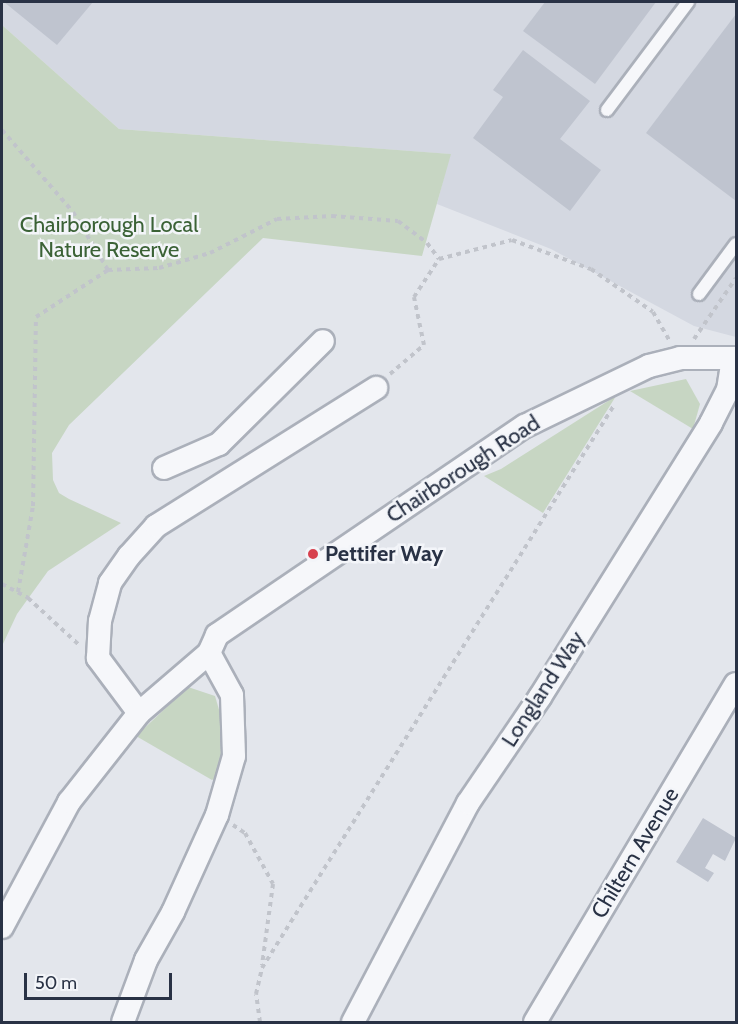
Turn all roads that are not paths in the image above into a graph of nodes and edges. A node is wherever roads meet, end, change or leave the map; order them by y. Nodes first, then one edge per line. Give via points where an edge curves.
1 (688, 2) edge
2 (607, 110) dead end
3 (736, 244) edge
4 (699, 294) dead end
5 (323, 341) dead end
6 (735, 358) edge
7 (375, 388) road end
8 (219, 444) junction
9 (164, 468) dead end
10 (242, 474) junction
11 (209, 653) junction
12 (736, 684) edge
13 (139, 713) junction
14 (2, 927) edge
15 (123, 1023) edge
16 (353, 1023) edge
17 (535, 1023) edge

1 - 2 lane
3 - 4 lane
5 - 8 street
6 - 11 street, Chairborough Road via 680,358 649,366 525,426 217,635
6 - 16 street, Longland Way via 728,390 711,423 540,697 468,803
7 - 10 street
8 - 9 street
8 - 10 street
10 - 13 street via 156,526 110,583 100,621 98,658
11 - 13 street, Chairborough Road
11 - 15 street via 232,695 234,756 217,815 173,912 146,960
12 - 17 street, Chiltern Avenue
13 - 14 street, Chairborough Road via 69,802

